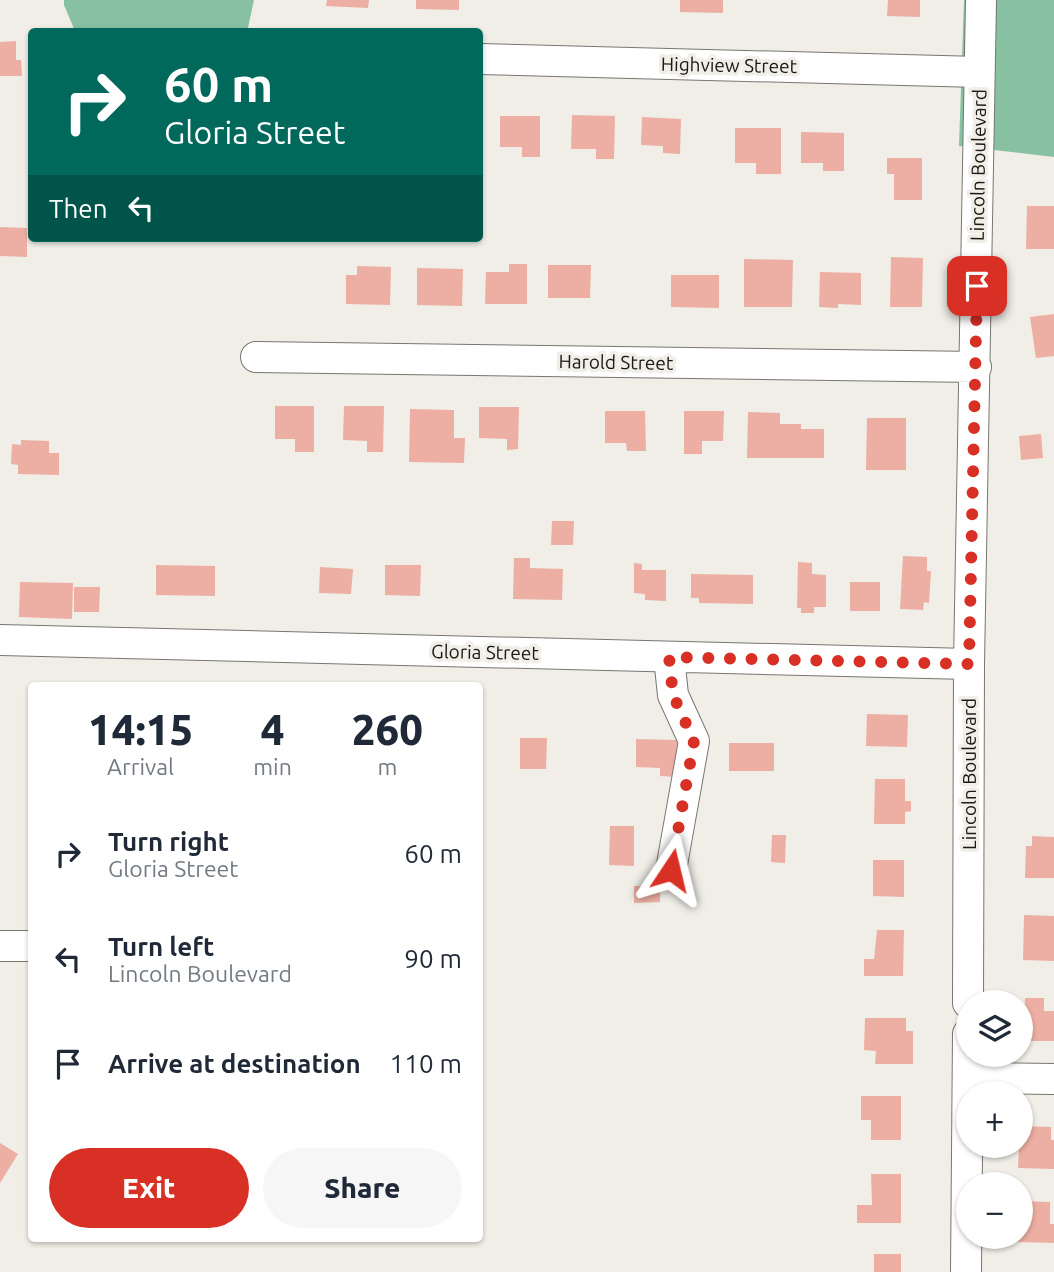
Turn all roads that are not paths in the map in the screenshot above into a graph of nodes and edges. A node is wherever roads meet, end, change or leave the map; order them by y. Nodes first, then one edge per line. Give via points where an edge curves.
1 (981, 0) edge
2 (483, 59) edge
3 (979, 72) junction
4 (256, 357) dead end
5 (976, 367) junction
6 (0, 640) edge
7 (669, 657) junction
8 (969, 664) junction
9 (671, 870) dead end
10 (0, 946) edge
11 (28, 946) edge
12 (968, 990) edge
13 (968, 1067) edge
14 (968, 1079) junction
15 (1054, 1079) edge
16 (965, 1272) edge

1 - 3 street, Lincoln Boulevard
2 - 3 street, Highview Street
3 - 5 street, Lincoln Boulevard
4 - 5 street, Harold Street
5 - 8 street, Lincoln Boulevard
6 - 7 street, Gloria Street
7 - 8 street, Gloria Street
7 - 9 street via 673,695 694,741
8 - 12 street, Lincoln Boulevard
10 - 11 street
13 - 14 street
14 - 15 street
14 - 16 street

